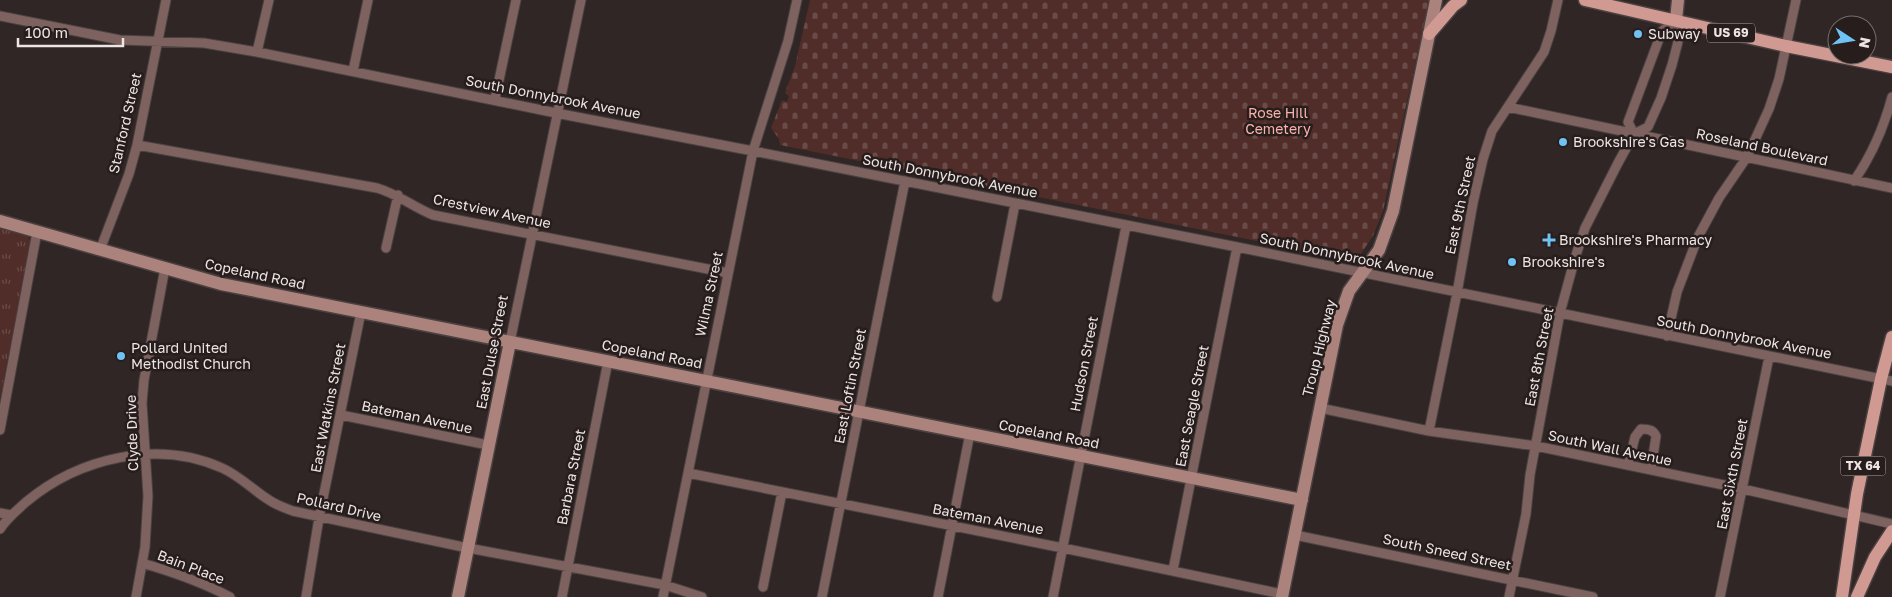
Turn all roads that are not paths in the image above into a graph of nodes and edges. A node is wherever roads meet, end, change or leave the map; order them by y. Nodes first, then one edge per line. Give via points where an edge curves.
1 (166, 0) edge
2 (269, 0) edge
3 (368, 0) edge
4 (516, 0) edge
5 (581, 0) edge
6 (797, 0) edge
7 (1436, 0) edge
8 (1461, 0) edge
9 (1558, 0) edge
10 (1585, 0) edge
11 (1678, 0) edge
12 (1796, 0) edge
13 (0, 16) edge
14 (1676, 20) junction
15 (1429, 34) junction
16 (158, 42) junction
17 (1786, 46) junction
18 (257, 52) junction
19 (1892, 67) edge
20 (353, 71) junction
21 (1892, 96) edge
22 (495, 100) junction
23 (1508, 106) junction
24 (556, 113) junction
25 (1634, 134) junction
26 (137, 145) junction
27 (753, 150) junction
28 (1747, 157) junction
29 (905, 181) junction
30 (1854, 181) junction
31 (1892, 188) edge
32 (398, 195) junction
33 (1016, 204) junction
34 (0, 221) edge
35 (1126, 226) junction
36 (37, 232) junction
37 (531, 234) junction
38 (1237, 247) junction
39 (386, 248) dead end
40 (100, 250) junction
41 (165, 268) junction
42 (728, 273) junction
43 (1361, 274) junction
44 (1457, 293) junction
45 (997, 297) dead end
46 (361, 312) junction
47 (1560, 314) junction
48 (1667, 336) junction
49 (1892, 337) edge
50 (510, 342) junction
51 (1769, 357) junction
52 (608, 361) junction
53 (706, 380) junction
54 (1886, 380) edge
55 (1320, 408) junction
56 (860, 411) junction
57 (341, 415) junction
58 (0, 430) edge
59 (1429, 431) junction
60 (970, 433) junction
61 (488, 445) junction
62 (1536, 446) junction
63 (146, 454) junction
64 (1080, 455) junction
65 (1628, 465) junction
66 (1651, 470) junction
67 (688, 473) junction
68 (1191, 478) junction
69 (1743, 489) junction
70 (782, 492) junction
71 (1302, 500) junction
72 (840, 503) junction
73 (0, 513) edge
74 (11, 515) junction
75 (1853, 515) junction
76 (320, 518) junction
77 (1892, 524) edge
78 (952, 525) junction
79 (0, 529) edge
80 (1892, 531) edge
81 (1295, 535) junction
82 (468, 548) junction
83 (1063, 548) junction
84 (142, 563) junction
85 (567, 568) junction
86 (1173, 570) junction
87 (1512, 580) junction
88 (665, 585) junction
89 (763, 587) dead end
90 (1282, 596) edge
91 (136, 597) edge
92 (230, 597) edge
93 (306, 597) edge
94 (458, 597) edge
95 (562, 597) edge
96 (662, 597) edge
97 (702, 597) edge
98 (822, 597) edge
99 (938, 597) edge
100 (1053, 597) edge
101 (1509, 597) edge
102 (1593, 597) edge
103 (1720, 597) edge
104 (1842, 597) edge
105 (1857, 597) edge

1 - 16 street, Stanford Street
2 - 18 street
3 - 20 street
4 - 22 street
5 - 24 street, East Dulse Street
6 - 27 street, Wilma Street via 788,41
7 - 15 street, Troup Highway
8 - 15 main road
9 - 23 street, East 9th Street via 1544,52
10 - 14 main road, US 69
11 - 14 street
12 - 17 street
13 - 16 street, South Donnybrook Avenue via 120,40
14 - 17 main road, US 69
14 - 25 street via 1662,31 1628,122
14 - 25 street, East 8th Street via 1680,34 1661,98 1648,127
15 - 43 street, Troup Highway via 1393,211 1379,250
16 - 18 street, South Donnybrook Avenue via 204,43
16 - 26 street, Stanford Street
17 - 19 main road, US 69
17 - 28 street via 1769,109
18 - 20 street, South Donnybrook Avenue
20 - 22 street, South Donnybrook Avenue
21 - 30 street via 1873,149
22 - 24 street, South Donnybrook Avenue
23 - 25 street, Roseland Boulevard
23 - 44 street, East 9th Street via 1492,131 1483,160
24 - 27 street, South Donnybrook Avenue
24 - 37 street, East Dulse Street
25 - 28 street, Roseland Boulevard
25 - 47 street, East 8th Street via 1585,228
26 - 32 street, Crestview Avenue via 377,188
26 - 40 street, Stanford Street
27 - 29 street, South Donnybrook Avenue
27 - 42 street, Wilma Street
28 - 30 street, Roseland Boulevard
28 - 48 street via 1698,237 1677,292
29 - 33 street, South Donnybrook Avenue
29 - 56 street, East Loftin Street
30 - 31 street, Roseland Boulevard
32 - 37 street, Crestview Avenue via 433,215
32 - 39 street
33 - 35 street, South Donnybrook Avenue
33 - 45 street
34 - 36 street, Copeland Road
35 - 38 street, South Donnybrook Avenue
35 - 64 street, Hudson Street
36 - 40 street, Copeland Road
36 - 58 street
37 - 42 street, Crestview Avenue
37 - 50 street, East Dulse Street
38 - 43 street, South Donnybrook Avenue
38 - 68 street, East Seagle Street
40 - 41 street, Copeland Road
41 - 46 street, Copeland Road via 221,284
41 - 63 street, Clyde Drive via 144,380 142,403
42 - 53 street, Wilma Street
43 - 44 street, South Donnybrook Avenue
43 - 55 street, Troup Highway via 1349,291 1337,325
44 - 47 street, South Donnybrook Avenue
44 - 59 street, East 9th Street
46 - 50 street, Copeland Road
46 - 57 street, East Watkins Street
47 - 48 street, South Donnybrook Avenue
47 - 62 street, East 8th Street
48 - 51 street, South Donnybrook Avenue
49 - 54 main road, TX 64
50 - 52 street, Copeland Road
50 - 61 street, East Dulse Street
51 - 54 street, South Donnybrook Avenue
51 - 69 street, East Sixth Street
52 - 53 street, Copeland Road
52 - 85 street, Barbara Street
53 - 56 street, Copeland Road
53 - 67 street, Wilma Street
54 - 75 main road, TX 64
55 - 59 street, South Wall Avenue
55 - 71 street, Troup Highway
56 - 60 street, Copeland Road
56 - 72 street, East Loftin Street
57 - 61 street, Bateman Avenue
57 - 76 street, East Watkins Street
59 - 62 street, South Wall Avenue
60 - 64 street, Copeland Road
60 - 78 street
61 - 82 street, East Dulse Street
62 - 65 street, South Wall Avenue
62 - 87 street, East 8th Street
63 - 74 street, Pollard Drive via 111,459 74,471 50,483
63 - 76 street, Pollard Drive via 183,456 222,468 270,501 293,512
63 - 84 street, Clyde Drive via 148,496
64 - 68 street, Copeland Road
64 - 83 street, Hudson Street
65 - 66 street, South Wall Avenue
65 - 66 street via 1635,437 1642,429 1648,429 1656,436
66 - 69 street, South Wall Avenue
67 - 70 street, Bateman Avenue
67 - 88 street, Wilma Street
68 - 71 street, Copeland Road
68 - 86 street, East Seagle Street
69 - 75 street, South Wall Avenue
69 - 103 street, East Sixth Street
70 - 72 street, Bateman Avenue
70 - 89 street
71 - 81 street, Troup Highway
72 - 78 street, Bateman Avenue
72 - 98 street, East Loftin Street
73 - 74 street
74 - 79 street, Pollard Drive
75 - 77 street, South Wall Avenue
75 - 104 main road, TX 64
76 - 82 street, Pollard Drive
76 - 93 street, East Watkins Street
78 - 83 street, Bateman Avenue
78 - 99 street
80 - 105 main road via 1872,563
81 - 87 street, South Sneed Street
81 - 90 street, Troup Highway
82 - 85 street, Pollard Drive
82 - 94 street, East Dulse Street
83 - 86 street, Bateman Avenue
83 - 100 street, Hudson Street
84 - 91 street, Clyde Drive
84 - 92 street, Bain Place via 172,571
85 - 88 street, Pollard Drive
85 - 95 street, Barbara Street
86 - 90 street, Bateman Avenue
87 - 101 street, East 8th Street
87 - 102 street, South Sneed Street
88 - 96 street, Wilma Street
88 - 97 street, Pollard Drive

